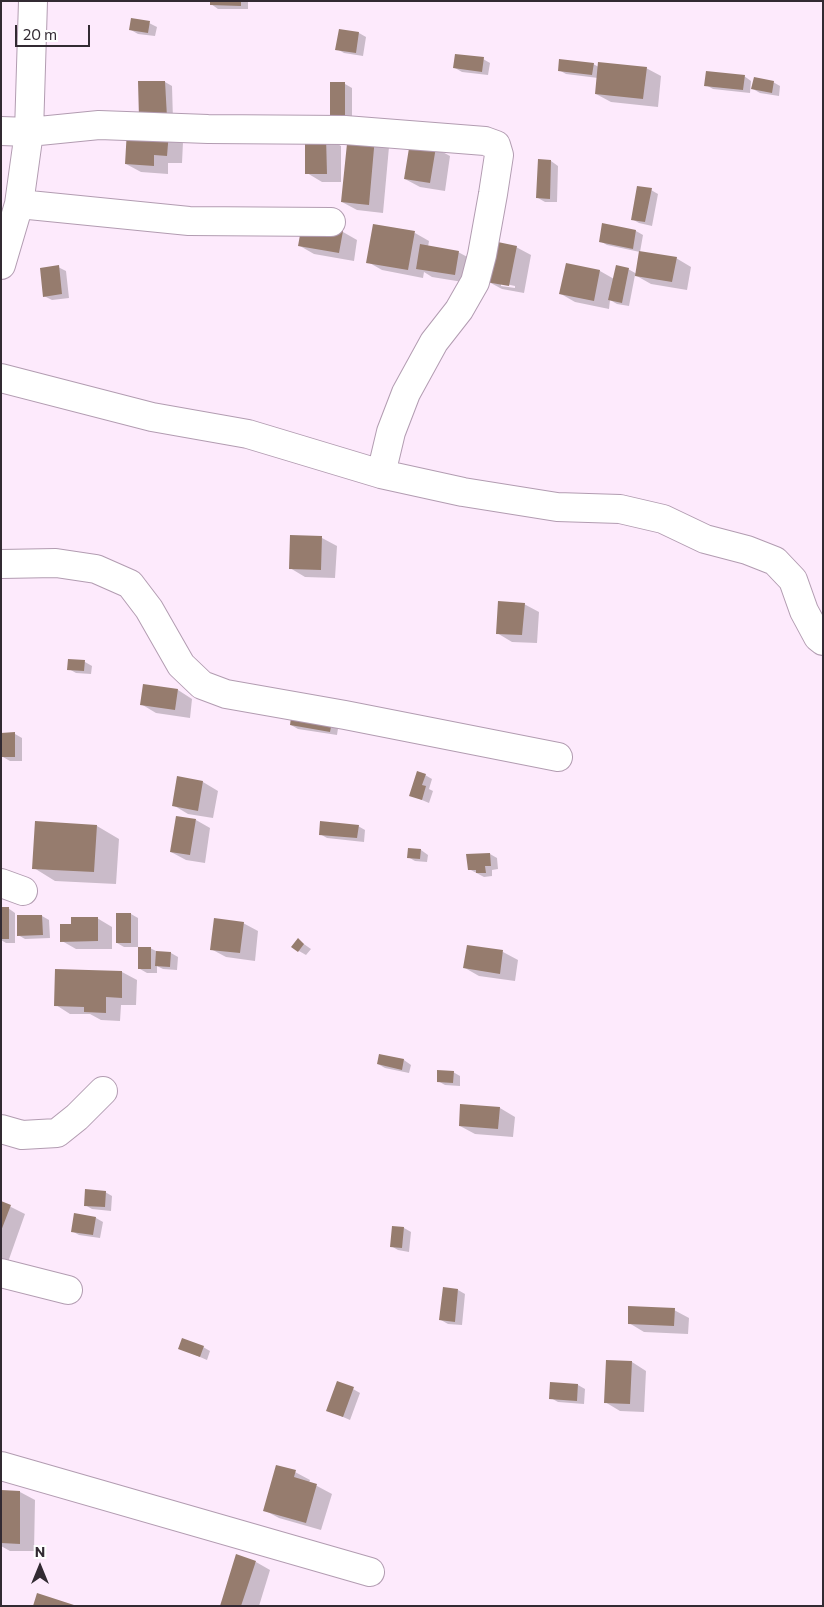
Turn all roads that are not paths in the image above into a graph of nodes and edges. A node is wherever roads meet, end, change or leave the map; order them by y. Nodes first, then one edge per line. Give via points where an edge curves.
1 (33, 1) edge
2 (1, 131) edge
3 (28, 132) junction
4 (19, 204) junction
5 (331, 222) dead end
6 (1, 265) edge
7 (1, 378) edge
8 (381, 474) junction
9 (1, 564) edge
10 (823, 641) edge
11 (558, 757) dead end
12 (103, 1091) dead end
13 (1, 1129) edge
14 (1, 1273) edge
15 (68, 1290) dead end
16 (1, 1466) edge
17 (370, 1572) dead end

1 - 3 street
2 - 3 street
3 - 4 street
3 - 8 street via 99,124 345,130 485,141 496,145 499,155 475,282 459,310 434,342 406,394 391,432
4 - 5 street via 190,221
4 - 6 street
7 - 8 street via 152,417 248,434
8 - 10 street via 463,492 557,507 620,509 663,519 705,539 755,553 775,561 793,580 804,611
9 - 11 street via 56,563 96,569 130,584 150,609 181,665 202,685 226,694
12 - 13 street via 57,1133 22,1135
14 - 15 street
16 - 17 street

